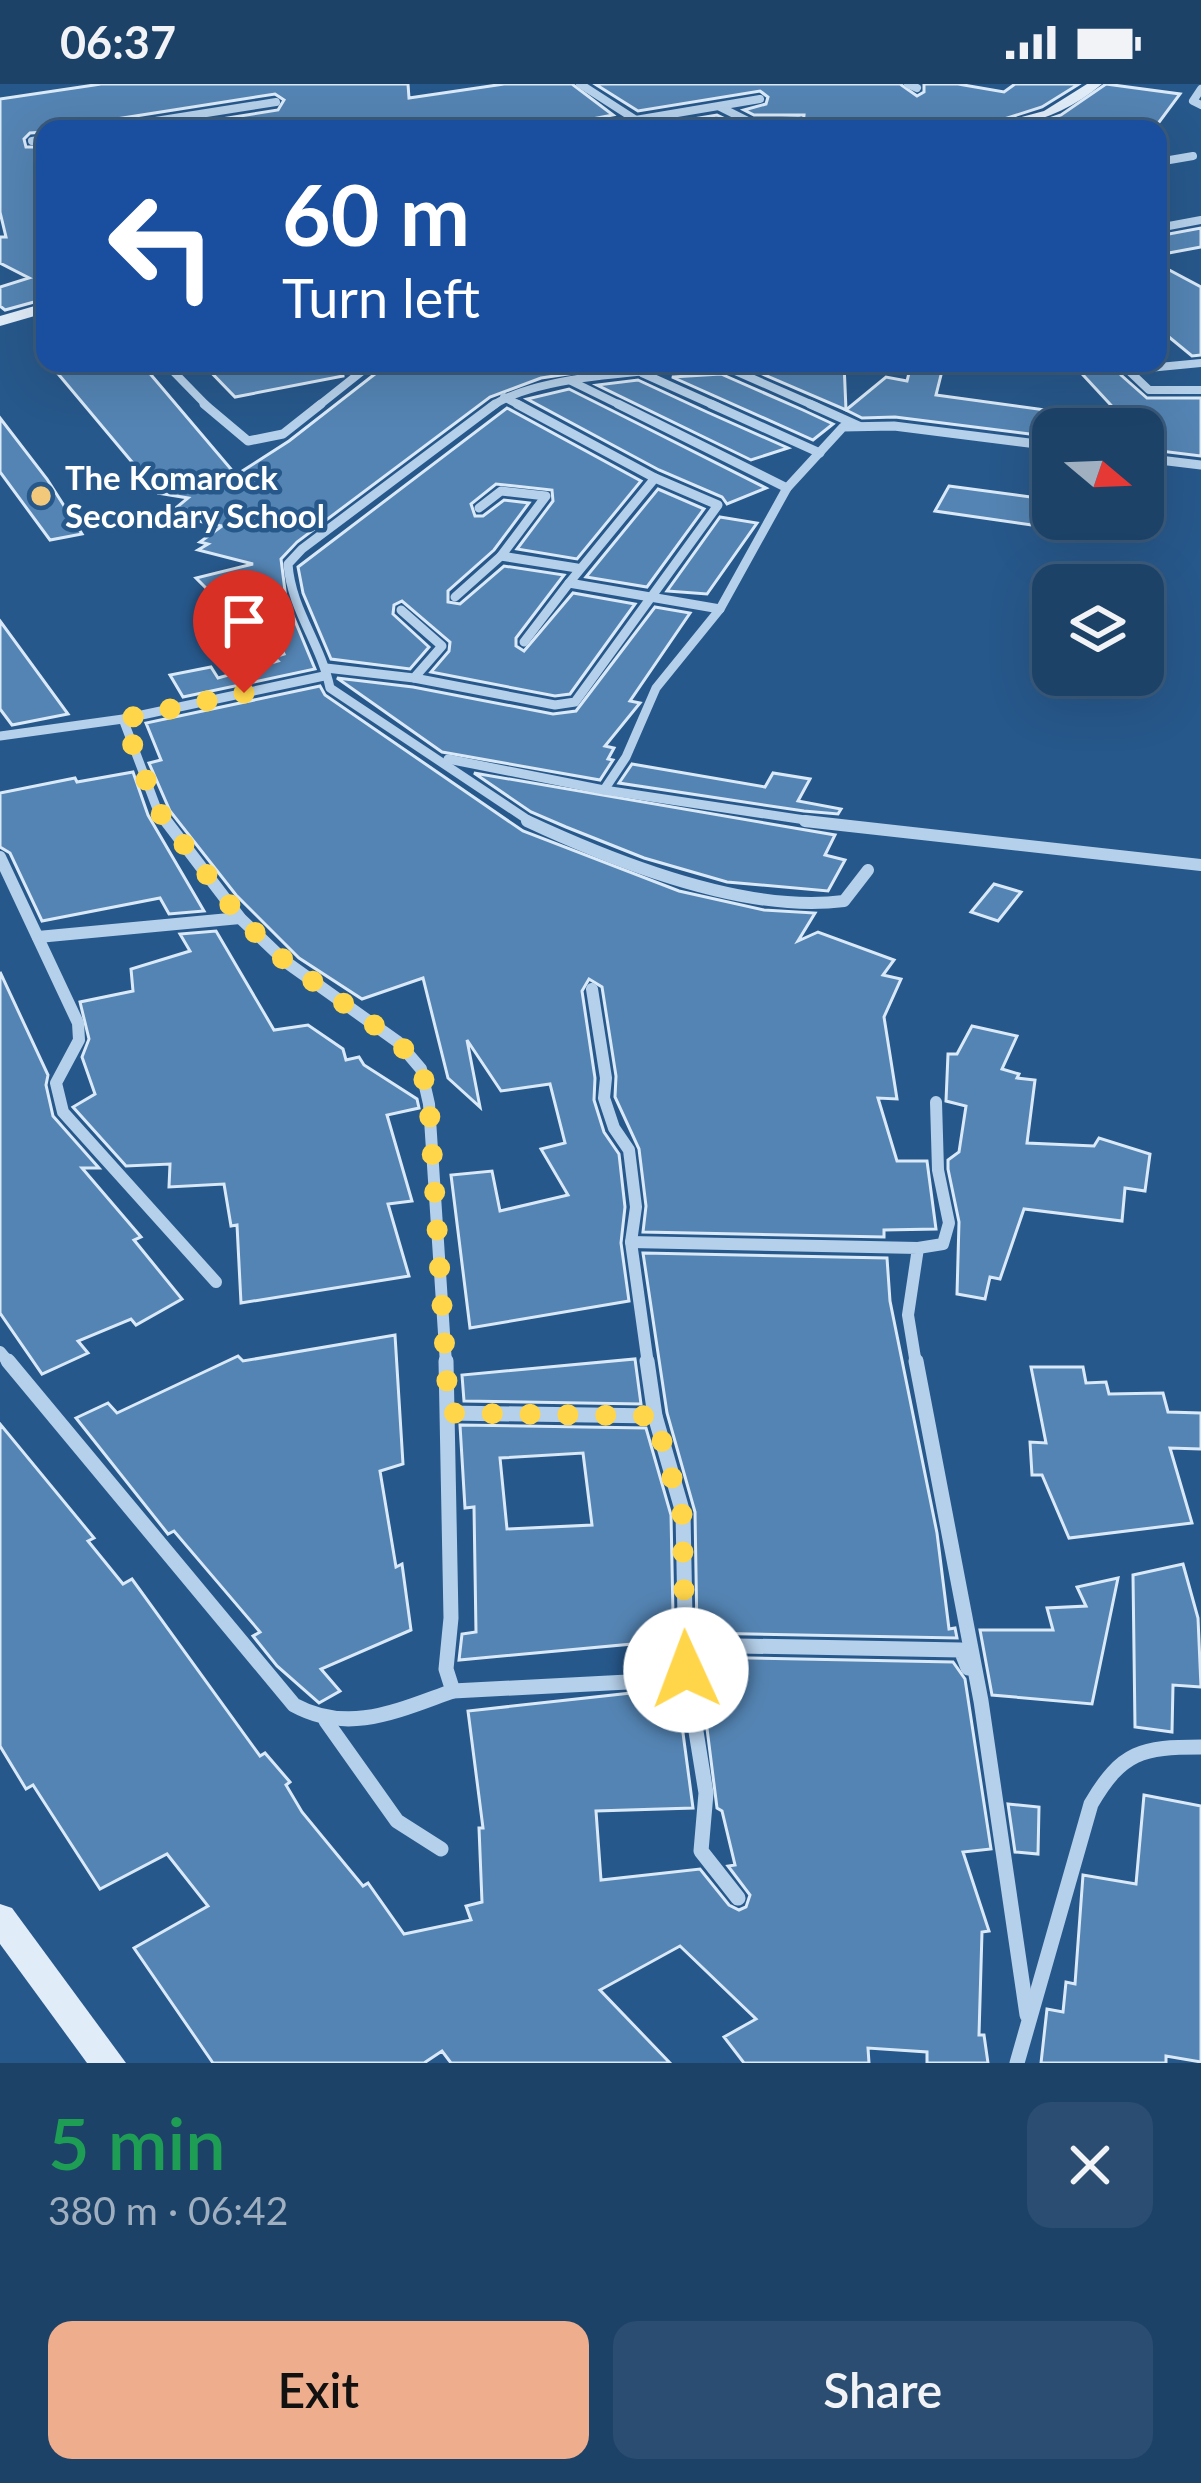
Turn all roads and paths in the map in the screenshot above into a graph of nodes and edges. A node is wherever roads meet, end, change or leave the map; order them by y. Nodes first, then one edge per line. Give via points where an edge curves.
1 (580, 84) edge
2 (1096, 84) edge
3 (1201, 89) edge
4 (760, 99) dead end
5 (276, 102) dead end
6 (1201, 105) edge
7 (719, 106) junction
8 (182, 120) edge
9 (637, 120) joint
10 (745, 120) edge
11 (1022, 120) edge
12 (36, 140) edge
13 (32, 141) dead end
14 (1193, 156) dead end
15 (1167, 160) edge
16 (1201, 220) edge
17 (1167, 226) edge
18 (36, 311) edge
19 (0, 321) edge
20 (1201, 363) edge
21 (1167, 366) edge
22 (172, 372) edge
23 (361, 372) dead end
24 (641, 372) joint
25 (739, 372) edge
26 (1130, 372) edge
27 (570, 381) junction
28 (1201, 390) edge
29 (504, 397) junction
30 (860, 426) junction
31 (1032, 443) edge
32 (820, 453) junction
33 (1164, 461) edge
34 (1201, 465) edge
35 (655, 478) junction
36 (787, 488) junction
37 (479, 508) dead end
38 (501, 556) junction
39 (578, 568) junction
40 (569, 583) junction
41 (455, 597) dead end
42 (649, 598) junction
43 (720, 609) junction
44 (401, 610) dead end
45 (524, 642) dead end
46 (325, 672) junction
47 (414, 678) junction
48 (123, 719) junction
49 (0, 736) edge
50 (440, 757) junction
51 (604, 790) junction
52 (0, 857) edge
53 (1201, 865) edge
54 (868, 871) dead end
55 (240, 918) junction
56 (38, 937) junction
57 (592, 988) dead end
58 (936, 1102) dead end
59 (631, 1241) junction
60 (918, 1248) junction
61 (217, 1282) dead end
62 (0, 1352) edge
63 (449, 1413) junction
64 (655, 1416) junction
65 (688, 1645) junction
66 (686, 1670) junction
67 (453, 1690) junction
68 (981, 1701) junction
69 (326, 1721) junction
70 (1201, 1747) edge
71 (440, 1849) dead end
72 (738, 1898) dead end
73 (0, 1918) edge
74 (1027, 2015) junction
75 (109, 2063) edge
76 (1017, 2063) edge

1 - 9 street
2 - 11 main road
3 - 6 street via 1193,101
4 - 7 street
5 - 8 street
7 - 9 street
7 - 10 street
12 - 13 street
14 - 15 street
16 - 17 street
18 - 19 main road
20 - 21 street
22 - 23 street via 248,441 283,434
24 - 27 street
24 - 32 street
25 - 30 street
26 - 28 street via 1149,390
27 - 29 street
27 - 36 street
29 - 35 street
29 - 46 street via 288,564 294,604
30 - 31 street
30 - 32 street via 843,428
32 - 36 street
33 - 34 street
35 - 39 street
35 - 42 street via 718,505
36 - 43 street
37 - 38 street via 501,491 548,499
38 - 39 street
38 - 41 street
39 - 40 street
40 - 42 street
40 - 45 street
42 - 43 street
42 - 47 street via 574,702
43 - 51 street via 656,688
44 - 47 street via 442,646
46 - 47 street
46 - 48 street
46 - 50 street via 345,700
48 - 49 street
48 - 55 street via 157,809
50 - 51 street
50 - 54 street via 532,824 725,889 821,907 844,901
51 - 53 street
52 - 56 street
55 - 56 street
55 - 63 street via 286,962 398,1042 422,1070
56 - 61 street via 78,1023 79,1040 56,1071 54,1095
57 - 59 street via 604,1099 629,1150
58 - 60 street via 948,1238
59 - 60 street
59 - 64 street
60 - 68 street via 908,1315
62 - 69 street via 294,1705
63 - 64 street
63 - 67 street via 446,1646
64 - 65 street via 682,1514
65 - 66 street
65 - 68 street via 961,1651
66 - 67 street via 666,1679
66 - 72 street via 706,1793 701,1851
67 - 69 street via 361,1722
68 - 74 street
69 - 71 street via 397,1821
70 - 74 street via 1159,1747 1109,1770 1091,1804
73 - 75 main road
74 - 76 street

